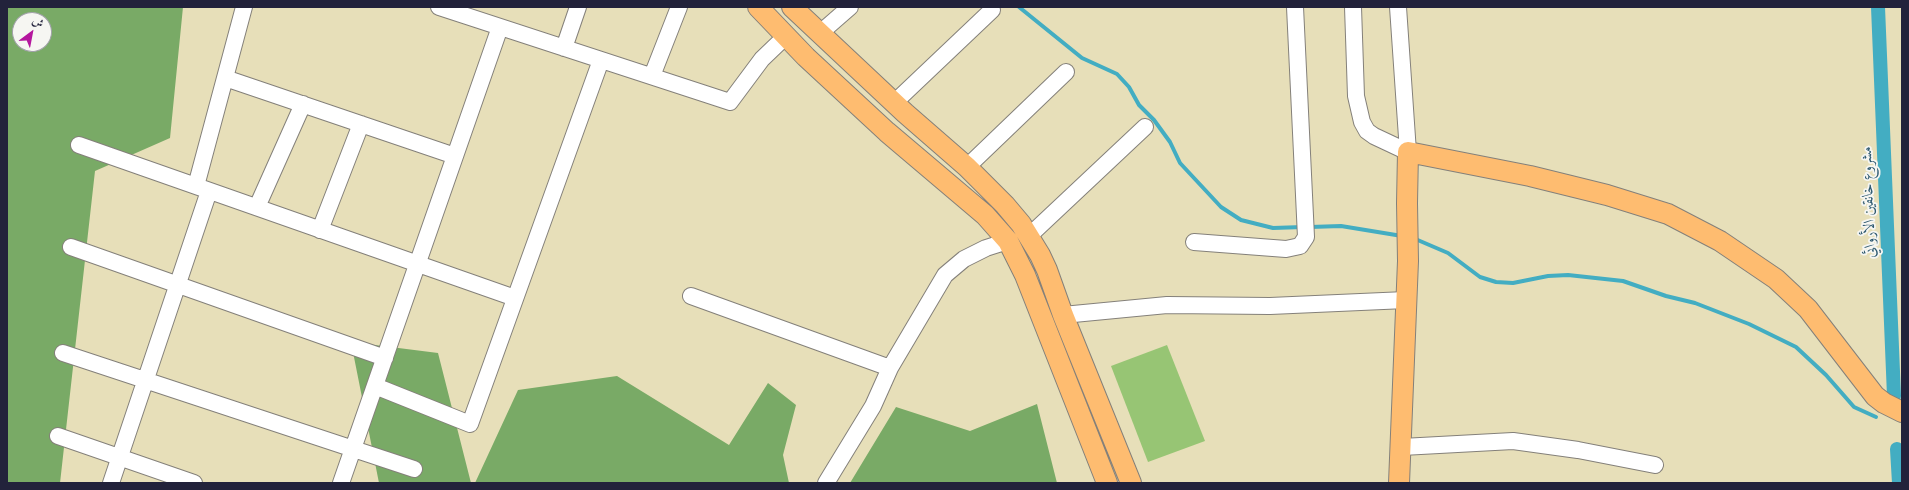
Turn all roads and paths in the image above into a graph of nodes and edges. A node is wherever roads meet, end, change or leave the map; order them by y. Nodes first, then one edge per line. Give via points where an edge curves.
1 (244, 7) edge
2 (439, 7) edge
3 (578, 7) edge
4 (679, 7) edge
5 (758, 7) edge
6 (850, 7) edge
7 (1295, 7) edge
8 (1353, 7) edge
9 (1398, 7) edge
10 (992, 10) dead end
11 (473, 12) edge
12 (798, 12) edge
13 (500, 27) junction
14 (819, 34) junction
15 (786, 36) junction
16 (564, 48) junction
17 (601, 60) junction
18 (1066, 72) dead end
19 (652, 76) junction
20 (225, 78) junction
21 (894, 103) junction
22 (303, 104) junction
23 (361, 124) junction
24 (1146, 127) dead end
25 (79, 145) dead end
26 (1408, 152) junction
27 (456, 156) junction
28 (967, 167) junction
29 (202, 188) junction
30 (257, 207) junction
31 (320, 230) junction
32 (1029, 236) junction
33 (1008, 241) junction
34 (1194, 242) dead end
35 (71, 247) dead end
36 (418, 264) junction
37 (177, 285) junction
38 (691, 296) dead end
39 (515, 298) junction
40 (1406, 300) junction
41 (1063, 315) junction
42 (63, 352) dead end
43 (385, 358) junction
44 (890, 368) junction
45 (145, 380) junction
46 (375, 386) junction
47 (1902, 412) edge
48 (58, 436) dead end
49 (1402, 447) junction
50 (353, 449) junction
51 (120, 457) junction
52 (1655, 465) dead end
53 (414, 469) dead end
54 (111, 483) edge
55 (194, 483) edge
56 (341, 483) edge
57 (826, 483) edge
58 (1108, 483) edge
59 (1131, 483) edge
60 (1399, 483) edge

1 - 20 street
2 - 11 street
3 - 16 street
4 - 19 street
5 - 15 main road
6 - 14 street
7 - 34 street via 1306,237 1300,246 1286,249
8 - 26 street via 1356,96 1362,122 1367,131 1374,136
9 - 26 street
10 - 21 street
11 - 13 street
12 - 14 main road
12 - 15 main road
13 - 16 street
13 - 27 street
14 - 21 main road
15 - 19 street via 762,59 730,102
15 - 33 main road via 887,132 985,215
16 - 17 street
17 - 19 street
17 - 39 street
18 - 28 street
20 - 22 street
20 - 29 street
21 - 28 main road
22 - 23 street
22 - 30 street
23 - 27 street
23 - 31 street
24 - 32 street
25 - 29 street
26 - 40 main road
26 - 47 main road via 1530,176 1607,195 1668,214 1720,240 1776,279 1808,309 1875,396
27 - 36 street
28 - 32 main road via 1005,205
29 - 30 street
29 - 37 street
30 - 31 street
31 - 36 street
32 - 41 main road via 1047,270
33 - 44 street via 969,256 945,275
33 - 58 main road via 1025,275
35 - 37 street
36 - 39 street
36 - 43 street
37 - 43 street
37 - 45 street
38 - 44 street
39 - 46 street via 470,424
40 - 41 street via 1270,306 1167,305
40 - 49 main road
41 - 59 main road
42 - 45 street
43 - 46 street
44 - 57 street via 873,406
45 - 50 street
45 - 51 street
46 - 50 street
48 - 51 street
49 - 52 street via 1513,441
49 - 60 main road
50 - 53 street
50 - 56 street
51 - 54 street
51 - 55 street

